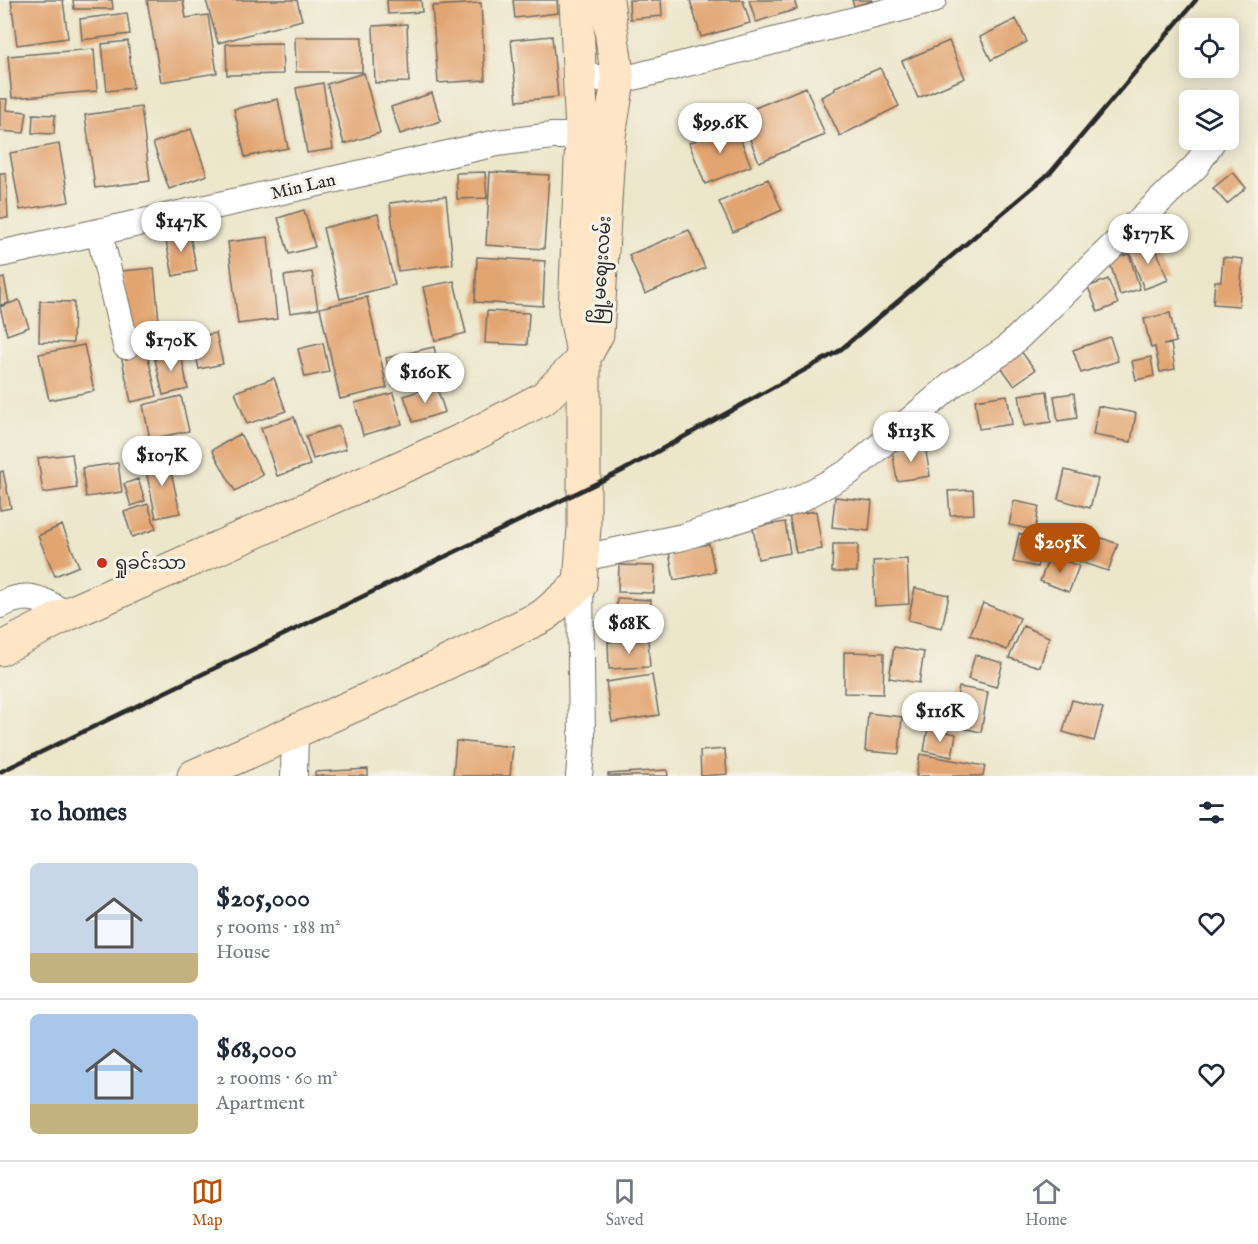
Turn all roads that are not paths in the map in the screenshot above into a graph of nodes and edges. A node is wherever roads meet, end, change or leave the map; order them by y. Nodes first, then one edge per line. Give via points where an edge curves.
1 (576, 0) edge
2 (607, 0) edge
3 (933, 0) edge
4 (579, 75) junction
5 (618, 81) junction
6 (595, 136) junction
7 (1206, 150) edge
8 (99, 232) junction
9 (0, 254) edge
10 (126, 346) dead end
11 (584, 358) junction
12 (581, 571) junction
13 (0, 605) edge
14 (66, 615) junction
15 (0, 649) edge
16 (295, 730) junction
17 (194, 776) edge
18 (294, 776) edge
19 (579, 776) edge

1 - 4 main road, မြို့မဈေးလမ်း
2 - 5 main road, မြို့မဈေးလမ်း
3 - 5 street
4 - 5 street
4 - 6 main road, မြို့မဈေးလမ်း
5 - 6 main road, မြို့မဈေးလမ်း
6 - 8 street, Min Lan via 552,136 497,143
6 - 11 main road, မြို့မဈေးလမ်း via 597,334
7 - 12 street via 1196,166 1005,350 953,384 849,472 798,500
8 - 9 street, Min Lan
8 - 10 street
11 - 12 main road
11 - 14 main road via 544,398 465,439
12 - 16 main road via 543,616 407,682
12 - 19 street
13 - 14 street via 19,596 48,602
14 - 15 main road
16 - 17 main road
16 - 18 street

